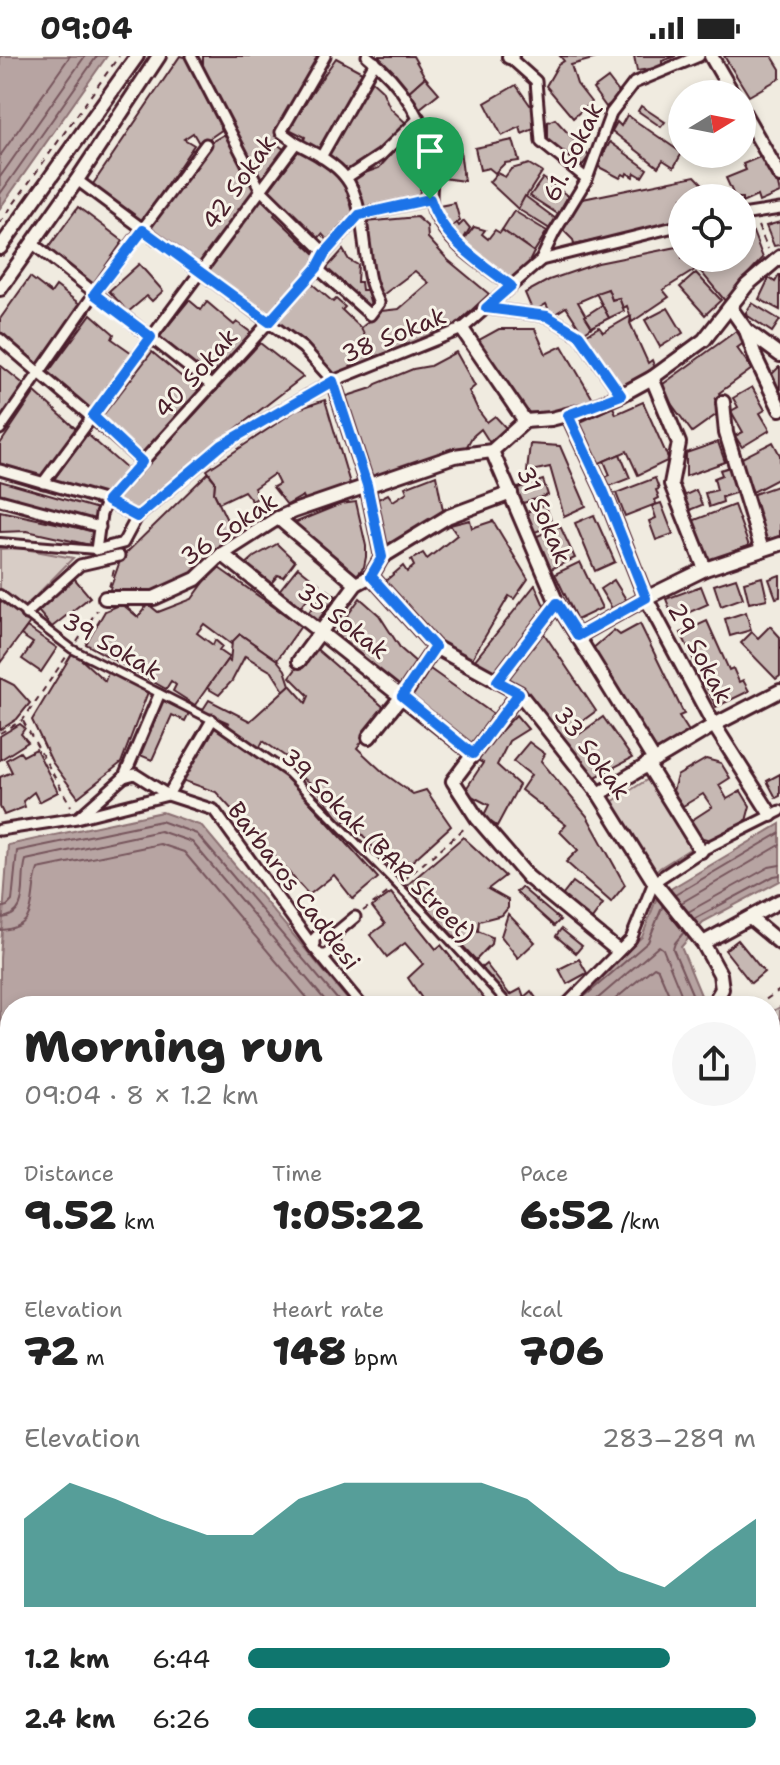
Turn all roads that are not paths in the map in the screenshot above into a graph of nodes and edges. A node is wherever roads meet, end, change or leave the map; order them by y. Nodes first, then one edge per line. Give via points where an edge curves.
1 (137, 56) edge
2 (159, 56) edge
3 (191, 56) edge
4 (325, 56) edge
5 (510, 56) edge
6 (699, 56) edge
7 (711, 56) edge
8 (371, 59) edge
9 (725, 80) edge
10 (419, 118) junction
11 (756, 134) edge
12 (296, 143) junction
13 (206, 144) dead end
14 (321, 157) junction
15 (780, 176) edge
16 (346, 178) junction
17 (587, 179) junction
18 (77, 180) junction
19 (260, 189) junction
20 (430, 199) junction
21 (780, 209) edge
22 (756, 213) edge
23 (359, 215) junction
24 (668, 228) edge
25 (143, 230) junction
26 (32, 243) junction
27 (1, 247) edge
28 (325, 253) junction
29 (21, 258) junction
30 (777, 259) edge
31 (541, 260) junction
32 (317, 268) junction
33 (199, 273) junction
34 (511, 286) junction
35 (0, 289) edge
36 (94, 294) junction
37 (730, 307) junction
38 (486, 308) junction
39 (269, 322) junction
40 (462, 329) junction
41 (746, 330) junction
42 (151, 337) junction
43 (0, 339) edge
44 (780, 355) edge
45 (39, 374) junction
46 (652, 378) junction
47 (333, 381) junction
48 (212, 386) junction
49 (621, 395) junction
50 (723, 402) dead end
51 (780, 409) edge
52 (568, 415) junction
53 (93, 416) junction
54 (525, 421) junction
55 (0, 429) edge
56 (492, 451) junction
57 (142, 462) junction
58 (0, 470) edge
59 (43, 483) junction
60 (367, 485) junction
61 (511, 493) junction
62 (0, 500) edge
63 (107, 501) junction
64 (137, 517) junction
65 (278, 518) junction
66 (100, 527) junction
67 (0, 542) edge
68 (780, 544) edge
69 (96, 550) junction
70 (762, 550) junction
71 (222, 554) junction
72 (119, 556) dead end
73 (382, 557) junction
74 (705, 569) junction
75 (371, 576) junction
76 (356, 584) junction
77 (0, 594) edge
78 (105, 598) dead end
79 (646, 598) junction
80 (557, 603) junction
81 (26, 614) junction
82 (320, 630) junction
83 (578, 636) junction
84 (435, 647) junction
85 (299, 661) dead end
86 (497, 681) junction
87 (780, 691) edge
88 (519, 693) junction
89 (159, 695) junction
90 (402, 696) junction
91 (212, 720) junction
92 (714, 725) junction
93 (369, 737) dead end
94 (473, 754) junction
95 (650, 762) junction
96 (124, 777) junction
97 (599, 794) junction
98 (168, 795) junction
99 (775, 813) edge
100 (77, 818) junction
101 (0, 830) edge
102 (701, 851) junction
103 (657, 886) junction
104 (780, 901) edge
105 (355, 917) road end
106 (750, 918) junction
107 (331, 937) junction
108 (701, 941) junction
109 (780, 943) edge
110 (617, 950) junction
111 (317, 951) junction
112 (354, 996) edge
113 (501, 996) edge
114 (574, 996) edge
115 (718, 996) edge

1 - 27 street
2 - 18 street
3 - 19 street
4 - 12 street, 42 Sokak via 281,132
5 - 17 street via 536,81 541,142
6 - 17 street, 61. Sokak via 634,83 611,113
7 - 9 street
8 - 10 street via 406,94
8 - 14 street
10 - 16 street via 381,155
10 - 20 street via 432,167
11 - 15 street
12 - 14 street
12 - 19 street, 42 Sokak
13 - 25 street
14 - 16 street
16 - 23 street
17 - 31 street, 61. Sokak
18 - 25 street
18 - 26 street
19 - 28 street
19 - 33 street, 42 Sokak
20 - 23 street
20 - 34 street via 435,217 459,247
21 - 22 street
23 - 28 street, 40 Sokak
23 - 32 street via 379,303 370,315
24 - 31 street
25 - 33 street
25 - 36 street
26 - 29 street
26 - 36 street
27 - 29 street
28 - 32 street, 40 Sokak
29 - 35 street
30 - 37 street
31 - 34 street, 38 Sokak
32 - 39 street, 40 Sokak
33 - 39 street
33 - 42 street, 42 Sokak
34 - 38 street, 38 Sokak
36 - 42 street
36 - 45 street
37 - 41 street
37 - 46 street via 704,340
38 - 40 street, 38 Sokak
38 - 49 street via 547,316 579,335
39 - 47 street
39 - 48 street, 40 Sokak
40 - 47 street, 38 Sokak
40 - 54 street
41 - 44 street
41 - 51 street
42 - 48 street
42 - 53 street, 42 Sokak
43 - 45 street
45 - 53 street
45 - 55 street
46 - 49 street
46 - 74 street via 679,443 671,484
47 - 60 street
47 - 64 street, 38 Sokak via 222,445
48 - 57 street, 40 Sokak
49 - 52 street
50 - 70 street via 726,433
52 - 54 street
52 - 79 street, 29 Sokak
53 - 57 street
53 - 59 street, 42 Sokak
54 - 56 street
56 - 60 street, 36 Sokak via 454,456
56 - 61 street, 31 Sokak
57 - 63 street, 40 Sokak
58 - 59 street
59 - 63 street
60 - 65 street, 36 Sokak
60 - 73 street
61 - 73 street via 449,516
61 - 80 street, 31 Sokak
62 - 66 street
63 - 64 street
63 - 66 street
64 - 69 street, 38 Sokak via 123,543
65 - 71 street, 36 Sokak
65 - 76 street
66 - 69 street
67 - 69 lane
68 - 70 street
70 - 74 street
71 - 78 street, 36 Sokak via 196,579 154,598
71 - 82 street, 35 Sokak
72 - 81 street via 80,565
73 - 75 street
74 - 79 street
75 - 76 street
75 - 84 street, 33 Sokak
76 - 82 street
77 - 81 lane, 39 Sokak
79 - 83 street
79 - 92 street, 29 Sokak
80 - 83 street, 31 Sokak
80 - 86 street
81 - 89 lane, 39 Sokak via 72,649
82 - 85 street
82 - 90 street, 35 Sokak
83 - 95 street, 31 Sokak
84 - 86 street, 33 Sokak
84 - 90 street
86 - 88 street, 33 Sokak
87 - 92 street
88 - 94 street
88 - 97 street, 33 Sokak
89 - 91 lane, 39 Sokak
89 - 96 street
90 - 93 street
90 - 94 street, 35 Sokak
91 - 98 street
91 - 113 lane, 39 Sokak (BAR Street) via 288,773
92 - 95 street
92 - 99 street, 29 Sokak
94 - 110 street via 453,781 477,818 528,877
95 - 97 street
95 - 102 street, 31 Sokak
96 - 98 street, Barbaros Caddesi via 135,774
96 - 100 street
97 - 103 street, 33 Sokak
98 - 100 street
98 - 111 street, Barbaros Caddesi via 214,810
99 - 102 street
100 - 101 street
102 - 103 street
103 - 108 street, 33 Sokak
103 - 110 street via 631,939
104 - 106 street
105 - 107 street
106 - 108 street
106 - 109 street
107 - 111 street via 333,949 327,955
107 - 111 street via 320,933 314,939
108 - 115 street, 33 Sokak via 720,974
110 - 114 street
111 - 112 street, Barbaros Caddesi

